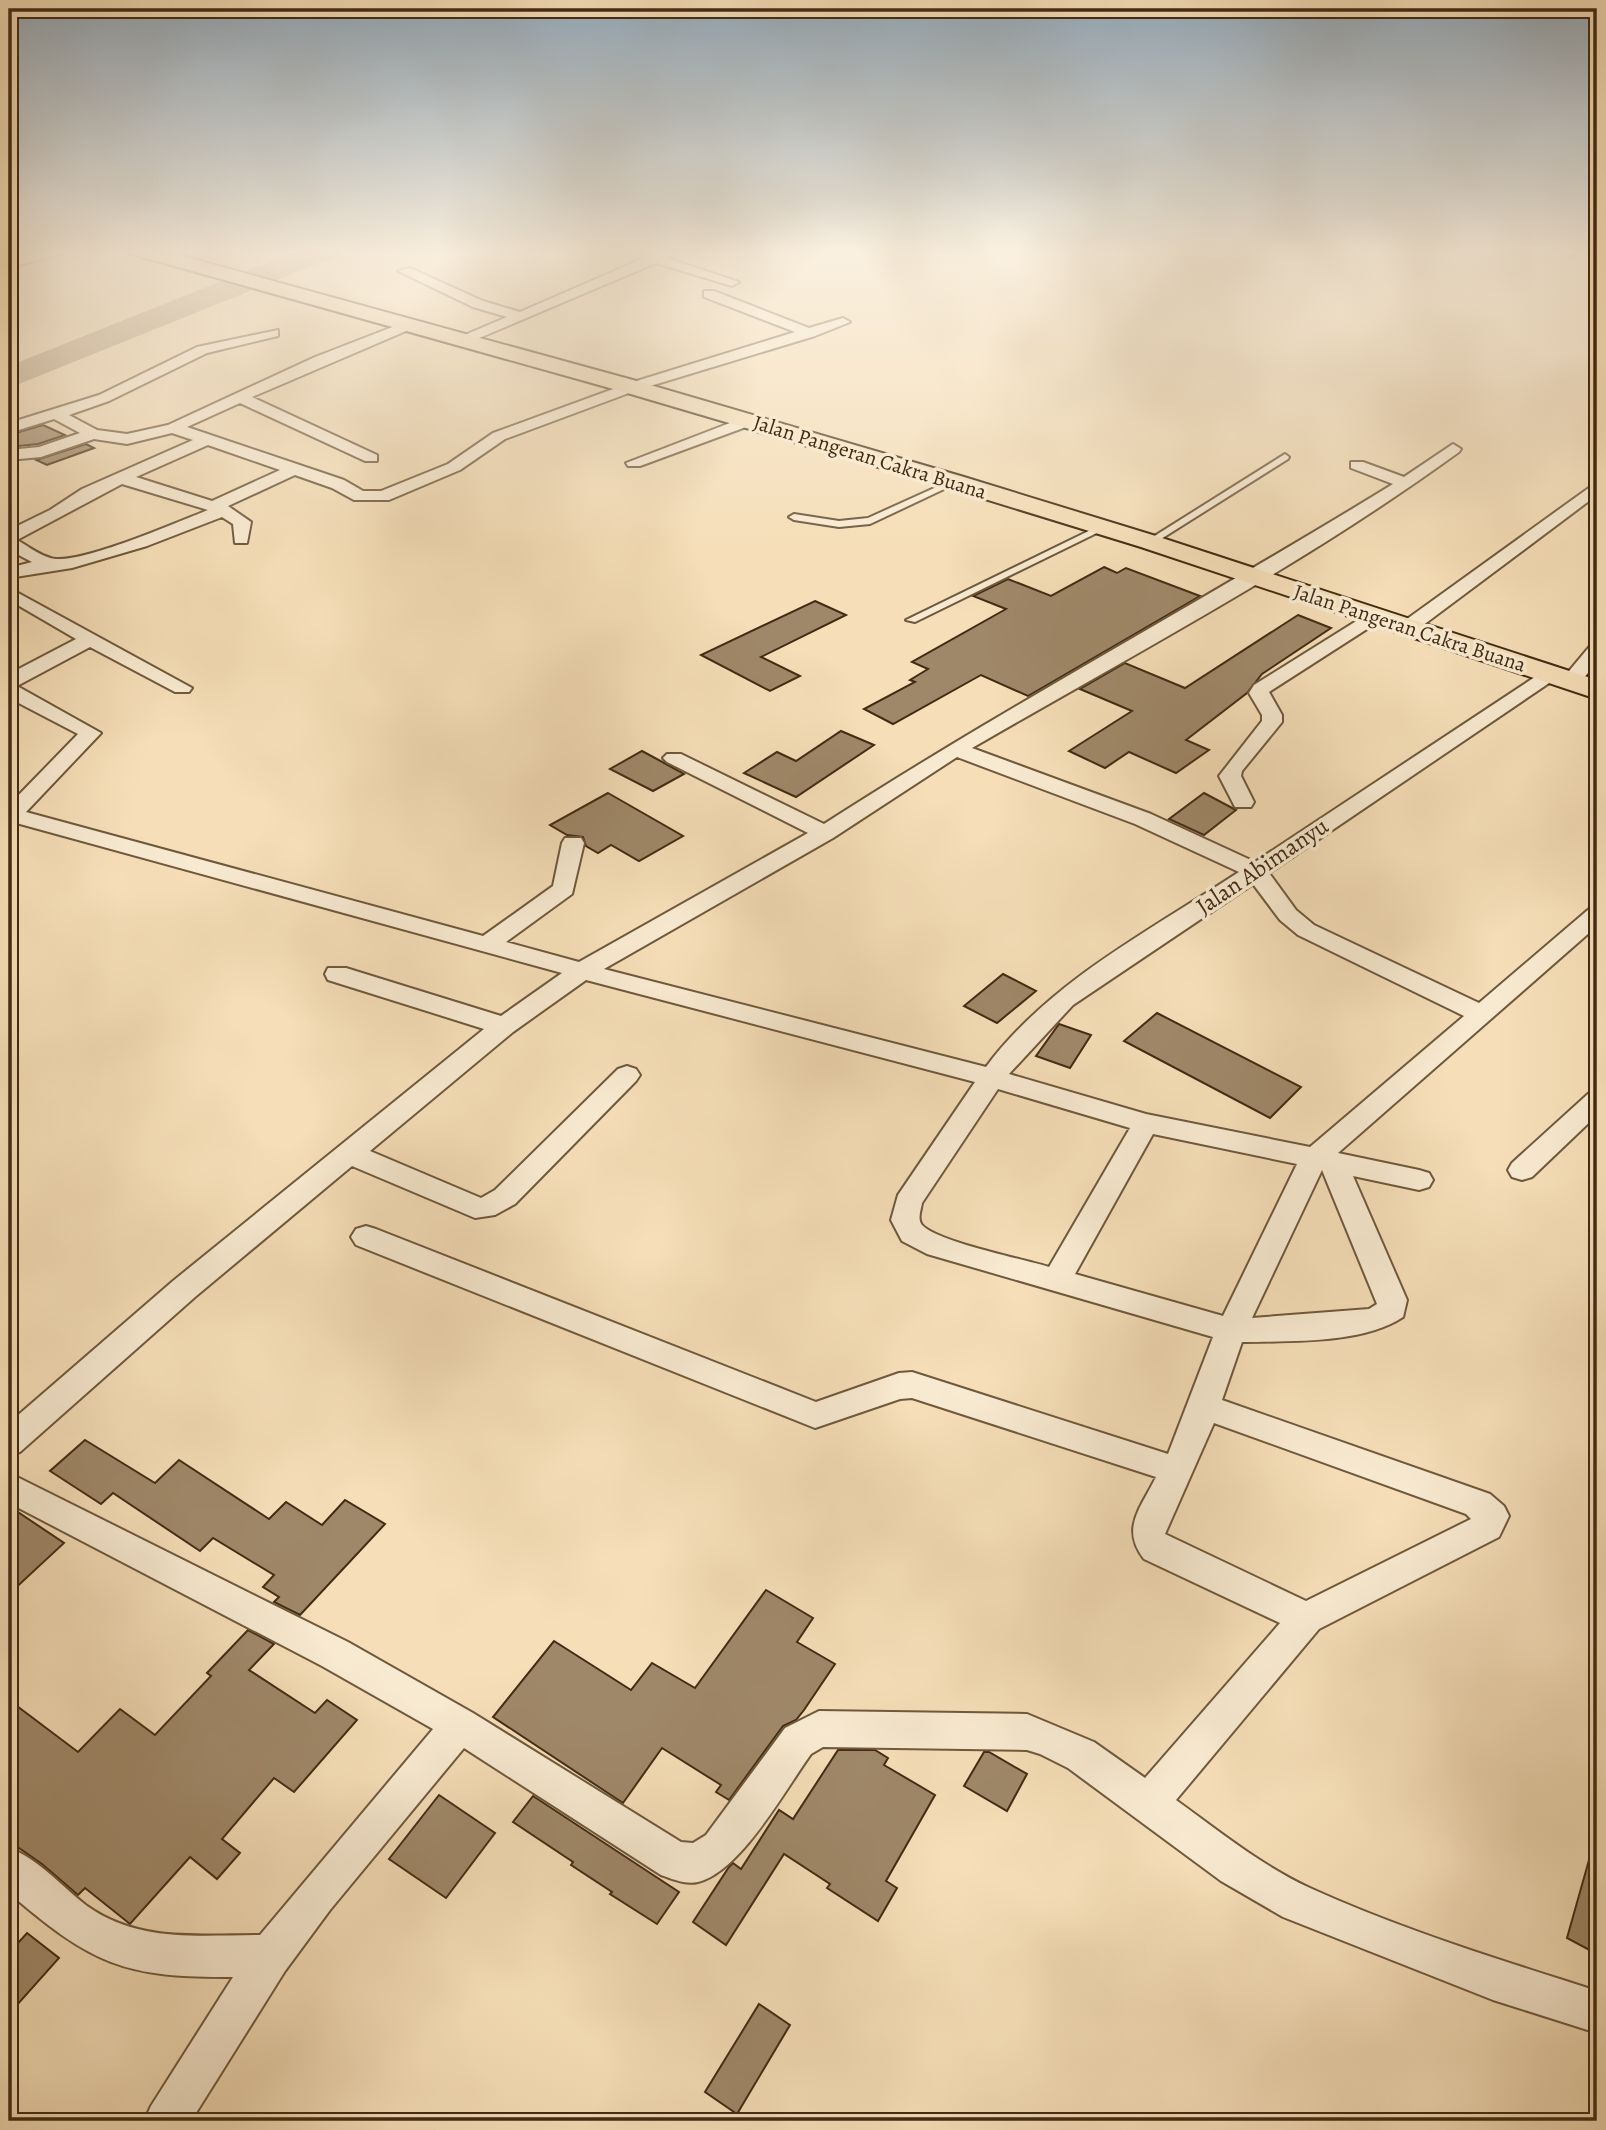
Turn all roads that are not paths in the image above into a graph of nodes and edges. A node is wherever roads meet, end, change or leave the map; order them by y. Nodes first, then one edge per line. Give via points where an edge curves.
1 (209, 348) edge
2 (353, 348) edge
3 (494, 348) edge
4 (759, 348) edge
5 (632, 387) junction
6 (240, 397) junction
7 (56, 414) junction
8 (748, 421) junction
9 (9, 428) edge
10 (173, 428) junction
11 (93, 434) junction
12 (206, 440) junction
13 (1454, 449) dead end
14 (9, 454) edge
15 (1285, 457) dead end
16 (371, 458) dead end
17 (634, 463) dead end
18 (1357, 465) dead end
19 (292, 470) junction
20 (124, 479) junction
21 (955, 482) junction
22 (1406, 483) junction
23 (1597, 487) edge
24 (219, 508) junction
25 (794, 517) dead end
26 (1104, 527) junction
27 (9, 537) edge
28 (242, 539) dead end
29 (1150, 542) junction
30 (9, 543) edge
31 (48, 564) junction
32 (9, 573) edge
33 (1255, 578) junction
34 (9, 593) edge
35 (1374, 617) junction
36 (911, 620) dead end
37 (1407, 628) junction
38 (90, 639) junction
39 (1597, 650) edge
40 (1561, 678) junction
41 (9, 682) edge
42 (182, 688) dead end
43 (9, 690) edge
44 (1597, 690) edge
45 (955, 749) junction
46 (674, 758) dead end
47 (1243, 802) dead end
48 (10, 814) edge
49 (825, 833) junction
50 (573, 843) dead end
51 (1256, 871) junction
52 (1597, 914) edge
53 (487, 945) junction
54 (582, 971) junction
55 (337, 974) dead end
56 (1480, 1014) junction
57 (504, 1026) junction
58 (627, 1075) dead end
59 (992, 1078) junction
60 (1597, 1100) edge
61 (1146, 1123) junction
62 (350, 1154) junction
63 (1324, 1162) junction
64 (1522, 1170) dead end
65 (1419, 1180) dead end
66 (366, 1237) dead end
67 (1056, 1280) junction
68 (1231, 1330) junction
69 (1203, 1406) junction
70 (9, 1442) edge
71 (1176, 1470) junction
72 (9, 1487) edge
73 (1306, 1618) junction
74 (460, 1726) junction
75 (1148, 1804) junction
76 (9, 1868) edge
77 (270, 1956) junction
78 (1597, 2012) edge
79 (174, 2118) edge

1 - 7 street
2 - 6 street
3 - 5 main road, Jalan Pangeran Cakra Buana
4 - 5 street
5 - 8 main road, Jalan Pangeran Cakra Buana
5 - 19 street via 499,436 454,467 383,496 360,496
6 - 10 street
6 - 16 street
7 - 9 street
7 - 11 street
8 - 17 street
8 - 21 main road, Jalan Pangeran Cakra Buana
10 - 11 street via 127,439
10 - 12 street
11 - 14 street via 41,452
12 - 19 street
12 - 20 street
13 - 22 street
15 - 29 lane
18 - 22 street
19 - 24 street
20 - 24 street
20 - 27 street via 88,493
21 - 25 lane via 870,521 839,524
21 - 26 main road, Jalan Pangeran Cakra Buana
22 - 33 street
23 - 37 street
24 - 28 street via 242,522
24 - 31 street via 76,562
26 - 29 main road, Jalan Pangeran Cakra Buana
26 - 36 lane
29 - 33 main road, Jalan Pangeran Cakra Buana
30 - 31 street
31 - 32 street
33 - 35 main road, Jalan Pangeran Cakra Buana
33 - 45 street
34 - 38 street
35 - 37 main road, Jalan Pangeran Cakra Buana
35 - 47 street via 1261,689 1272,722 1230,776
37 - 40 main road, Jalan Pangeran Cakra Buana
38 - 41 street
38 - 42 street
39 - 40 street
40 - 44 main road, Jalan Pangeran Cakra Buana
40 - 51 street, Jalan Abimanyu
43 - 48 street via 91,733
45 - 49 street
45 - 51 street via 1143,819
46 - 49 street
48 - 53 street
49 - 54 street
50 - 53 street via 564,890
51 - 56 street via 1288,915 1306,930
51 - 59 street, Jalan Abimanyu via 1064,999
52 - 56 street
53 - 54 street
54 - 57 street
54 - 59 street
55 - 57 street
56 - 63 street
57 - 62 street
58 - 62 street via 505,1197 485,1208 475,1208
59 - 61 street
59 - 67 street, Jalan Abimanyu via 908,1202 905,1220 912,1233 937,1246
60 - 64 street
61 - 63 street
61 - 67 street
62 - 70 street via 184,1289
63 - 65 street
63 - 68 street
63 - 68 street, Jalan Abimanyu via 1392,1300 1392,1309 1375,1320
66 - 71 street via 815,1415 912,1385
67 - 68 street, Jalan Abimanyu
68 - 69 street
69 - 71 street
69 - 73 street via 1478,1504 1492,1516 1487,1527
71 - 73 street via 1147,1538 1156,1548
72 - 74 street via 335,1654
73 - 75 street
74 - 75 street via 675,1861 696,1863 720,1849 798,1741 820,1729 1027,1731 1081,1755
74 - 77 street
75 - 78 street via 1235,1867 1297,1903 1493,1979
76 - 77 street via 92,1932 119,1946 151,1953
77 - 79 street

